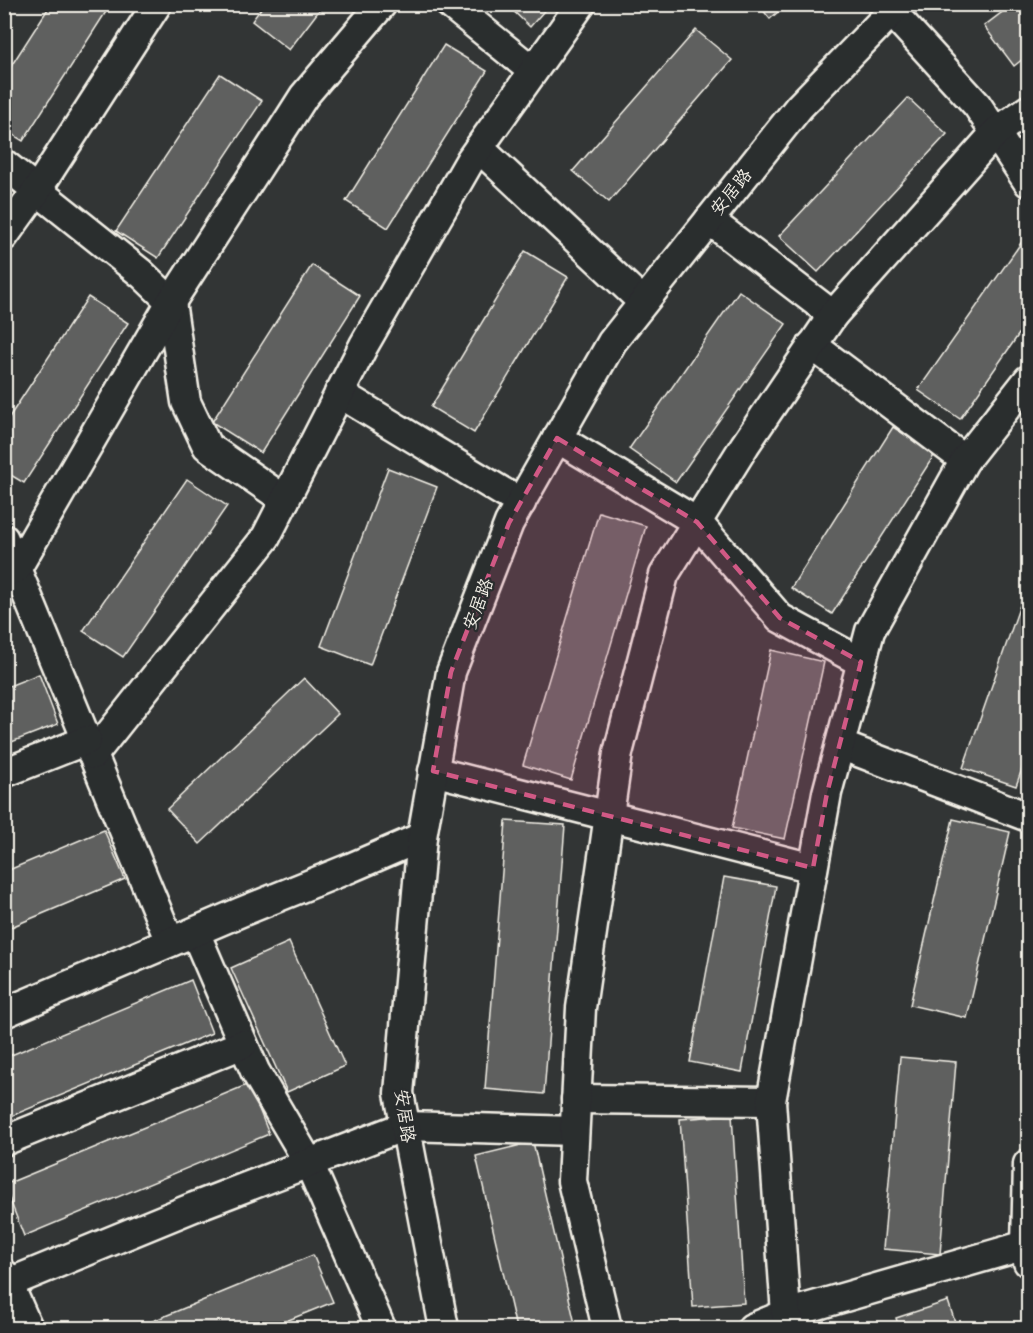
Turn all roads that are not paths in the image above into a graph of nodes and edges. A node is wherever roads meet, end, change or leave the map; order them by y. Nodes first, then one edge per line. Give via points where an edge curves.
1 (157, 4) edge
2 (382, 4) edge
3 (450, 4) edge
4 (581, 4) edge
5 (895, 8) edge
6 (533, 71) junction
7 (1029, 110) edge
8 (996, 132) junction
9 (479, 148) junction
10 (4, 164) edge
11 (1029, 182) edge
12 (37, 190) junction
13 (709, 220) junction
14 (4, 236) edge
15 (171, 302) junction
16 (643, 302) junction
17 (833, 315) junction
18 (812, 345) junction
19 (1029, 380) edge
20 (339, 393) junction
21 (558, 438) junction
22 (965, 460) junction
23 (285, 500) junction
24 (520, 503) junction
25 (697, 522) junction
26 (4, 539) edge
27 (10, 570) edge
28 (861, 662) junction
29 (840, 745) junction
30 (90, 747) junction
31 (433, 771) junction
32 (4, 773) edge
33 (609, 816) junction
34 (1029, 817) edge
35 (422, 837) junction
36 (813, 868) junction
37 (182, 937) junction
38 (4, 1013) edge
39 (243, 1044) junction
40 (576, 1099) junction
41 (771, 1101) junction
42 (405, 1126) junction
43 (574, 1131) junction
44 (4, 1141) edge
45 (309, 1163) junction
46 (1029, 1164) edge
47 (1028, 1208) edge
48 (1027, 1254) edge
49 (6, 1281) edge
50 (789, 1321) edge
51 (378, 1326) edge
52 (28, 1329) edge
53 (444, 1329) edge
54 (607, 1329) edge
55 (752, 1329) edge

1 - 12 street
2 - 15 street via 304,96
3 - 6 street
4 - 6 street
5 - 8 street
5 - 13 street, 安居路 via 799,107
6 - 9 street
7 - 8 street
8 - 11 street
8 - 17 street
9 - 16 street
9 - 20 street
10 - 12 street
12 - 14 street
12 - 15 street
13 - 16 street, 安居路
13 - 17 street
15 - 23 street via 186,402 207,447
15 - 27 street
16 - 21 street, 安居路 via 612,342
17 - 18 street
18 - 22 street
18 - 25 street
19 - 22 street
20 - 23 street
20 - 24 street
21 - 24 street, 安居路
21 - 25 street
22 - 28 street via 870,631
23 - 30 street via 266,537
24 - 31 street, 安居路 via 451,672
25 - 28 street via 780,618
25 - 33 street via 664,575 618,753
26 - 27 street
27 - 30 street
28 - 29 street
29 - 34 street
29 - 36 street via 826,793
30 - 32 street
30 - 37 street
31 - 33 street
31 - 35 street, 安居路
33 - 36 street
33 - 40 street via 581,1008
35 - 37 street
35 - 42 street, 安居路 via 399,1093
36 - 41 street
37 - 38 street
37 - 39 street
39 - 44 street
39 - 45 street
40 - 41 street
40 - 43 street
41 - 50 street
42 - 43 street
42 - 45 street
42 - 53 street, 安居路
43 - 54 street via 572,1181
45 - 49 street
45 - 51 street
46 - 47 street
47 - 48 street
48 - 50 street
49 - 52 street
50 - 55 street

